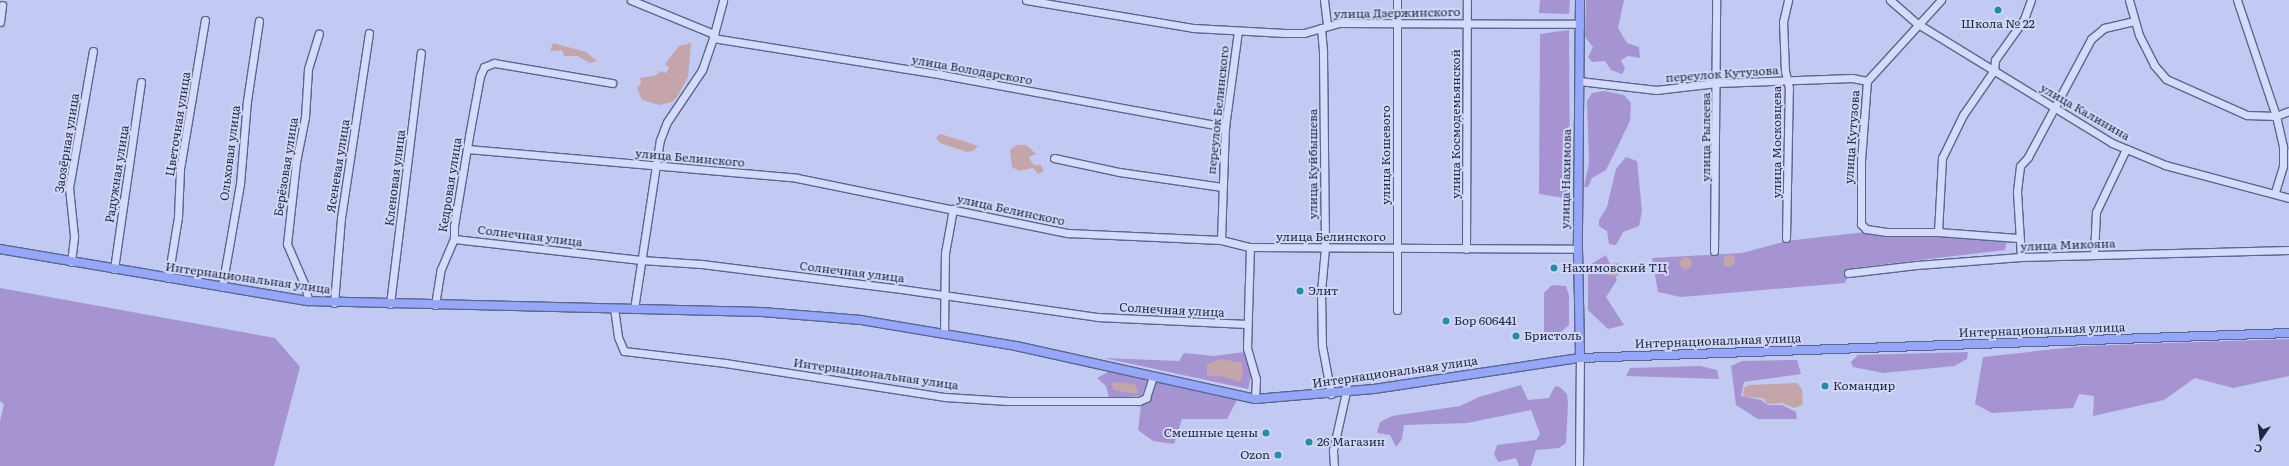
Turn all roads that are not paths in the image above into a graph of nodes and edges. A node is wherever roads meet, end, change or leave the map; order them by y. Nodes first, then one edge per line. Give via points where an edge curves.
1 (631, 0) edge
2 (723, 0) edge
3 (1026, 0) edge
4 (1324, 0) edge
5 (1398, 0) edge
6 (1467, 0) edge
7 (1580, 0) edge
8 (1716, 0) edge
9 (1788, 0) edge
10 (1890, 0) edge
11 (1942, 0) edge
12 (2031, 0) edge
13 (2130, 0) edge
14 (2237, 0) edge
15 (2, 5) dead end
16 (205, 20) dead end
17 (259, 21) dead end
18 (0, 22) edge
19 (1398, 22) junction
20 (1467, 22) junction
21 (2134, 22) junction
22 (1580, 24) junction
23 (1918, 24) junction
24 (1324, 27) junction
25 (1238, 30) junction
26 (369, 33) dead end
27 (319, 34) dead end
28 (714, 36) junction
29 (93, 51) dead end
30 (421, 53) dead end
31 (1994, 70) junction
32 (1788, 80) junction
33 (1579, 81) junction
34 (1867, 81) junction
35 (141, 82) dead end
36 (612, 82) dead end
37 (1717, 83) junction
38 (2055, 108) junction
39 (2289, 111) edge
40 (2276, 116) junction
41 (1225, 127) junction
42 (468, 149) junction
43 (2126, 149) junction
44 (1054, 158) dead end
45 (654, 167) junction
46 (1222, 187) junction
47 (2275, 193) junction
48 (2289, 198) edge
49 (953, 209) junction
50 (1938, 232) junction
51 (1786, 238) dead end
52 (2018, 238) junction
53 (454, 239) junction
54 (1221, 240) junction
55 (1250, 247) junction
56 (1325, 248) junction
57 (1398, 248) junction
58 (0, 249) edge
59 (1466, 249) junction
60 (1578, 249) junction
61 (2289, 250) edge
62 (1714, 251) dead end
63 (2094, 254) junction
64 (2021, 257) junction
65 (641, 260) junction
66 (71, 262) junction
67 (114, 269) junction
68 (1848, 274) dead end
69 (168, 278) junction
70 (222, 287) junction
71 (946, 296) junction
72 (308, 301) junction
73 (334, 303) junction
74 (390, 304) junction
75 (435, 305) junction
76 (614, 308) junction
77 (634, 309) junction
78 (1397, 310) dead end
79 (1247, 324) junction
80 (944, 333) junction
81 (2289, 333) edge
82 (1580, 358) junction
83 (1154, 377) junction
84 (1346, 392) junction
85 (1331, 394) junction
86 (1255, 399) junction
87 (1334, 466) edge
88 (1579, 466) edge

1 - 28 street, улица Володарского
2 - 28 street
3 - 25 street, улица Дзержинского via 1193,28
4 - 24 street, улица Куйбышева
5 - 19 street, улица Кошевого
6 - 20 street, улица Космодемьянской
7 - 22 main road, улица Нахимова
8 - 37 street, улица Рылеева
9 - 32 street, улица Московцева via 1783,16 1784,71
10 - 23 street, улица Калинина
11 - 23 street, улица Кутузова via 1928,17
12 - 31 street via 2024,19 1995,60
13 - 21 street
14 - 40 street
15 - 18 street
16 - 69 street, Цветочная улица via 180,169 178,216
17 - 70 street, Ольховая улица via 246,115 240,184
19 - 20 street, улица Дзержинского
19 - 24 street, улица Дзержинского
19 - 57 street, улица Кошевого
20 - 22 street, улица Дзержинского
20 - 59 street, улица Космодемьянской
21 - 38 street via 2104,28 2094,36 2083,51
21 - 40 street via 2154,65 2166,79 2247,115
22 - 33 main road, улица Нахимова
23 - 31 street, улица Калинина
23 - 34 street, улица Кутузова
24 - 25 street, улица Дзержинского via 1294,33
24 - 56 street, улица Куйбышева
25 - 41 street, переулок Белинского
26 - 73 street, Ясеневая улица via 341,218
27 - 72 street, Берёзовая улица via 308,69 305,117 296,162 287,244 306,288
28 - 41 street, улица Володарского
28 - 45 street via 696,83 667,122
29 - 66 street, Заозёрная улица via 69,188 74,236
30 - 74 street, Кленовая улица
31 - 38 street, улица Калинина
31 - 50 street via 1963,115 1942,158
32 - 34 street, переулок Кутузова via 1852,78
32 - 37 street, переулок Кутузова
32 - 51 street, улица Московцева via 1789,190
33 - 37 street, переулок Кутузова via 1650,90
33 - 60 main road, улица Нахимова
34 - 50 street, улица Кутузова via 1861,161 1861,224 1873,231
35 - 67 street, Радужная улица
36 - 42 street, Кедровая улица via 494,64 484,67 480,76
37 - 62 street, улица Рылеева
38 - 43 street, улица Калинина
38 - 52 street via 2018,171
39 - 40 street
40 - 47 street via 2284,158
41 - 46 street, переулок Белинского
42 - 45 street, улица Белинского
42 - 53 street, Кедровая улица
43 - 47 street, улица Калинина via 2165,165
43 - 63 street via 2096,212
44 - 46 street via 1119,172
45 - 49 street, улица Белинского via 820,181
45 - 65 street
46 - 54 street, переулок Белинского
47 - 48 street, улица Калинина
49 - 54 street, улица Белинского via 1054,231
49 - 71 street via 945,253
50 - 52 street
52 - 64 street
53 - 65 street, Солнечная улица
53 - 75 street, Кедровая улица via 441,268
54 - 55 street, улица Белинского
55 - 56 street, улица Белинского
55 - 79 street
56 - 57 street, улица Белинского
56 - 85 street, улица Куйбышева via 1321,291 1322,346
57 - 59 street, улица Белинского
57 - 78 street, улица Кошевого
58 - 66 main road, Интернациональная улица
59 - 60 street, улица Белинского
60 - 82 main road, улица Нахимова
61 - 63 street, улица Микояна
63 - 64 street, улица Микояна
64 - 68 street, улица Микояна via 1917,265
65 - 71 street, Солнечная улица via 701,264
65 - 77 street
66 - 67 main road, Интернациональная улица
67 - 69 main road, Интернациональная улица
69 - 70 main road, Интернациональная улица
70 - 72 main road, Интернациональная улица
71 - 79 street, Солнечная улица via 1097,317
71 - 80 street
72 - 73 main road, Интернациональная улица
73 - 74 main road, Интернациональная улица
74 - 75 main road, Интернациональная улица
75 - 76 main road, Интернациональная улица
76 - 77 main road, Интернациональная улица
76 - 83 street, Интернациональная улица via 618,337 624,351 725,363 945,397 1015,402 1140,401 1146,398
77 - 80 main road, Интернациональная улица via 791,314 861,320
79 - 86 street via 1247,348 1256,379
80 - 83 main road, Интернациональная улица via 1016,346
81 - 82 main road, Интернациональная улица
82 - 84 main road, Интернациональная улица
82 - 88 street
83 - 86 main road, Интернациональная улица
84 - 85 main road, Интернациональная улица
84 - 87 street via 1333,450
85 - 86 main road, Интернациональная улица

